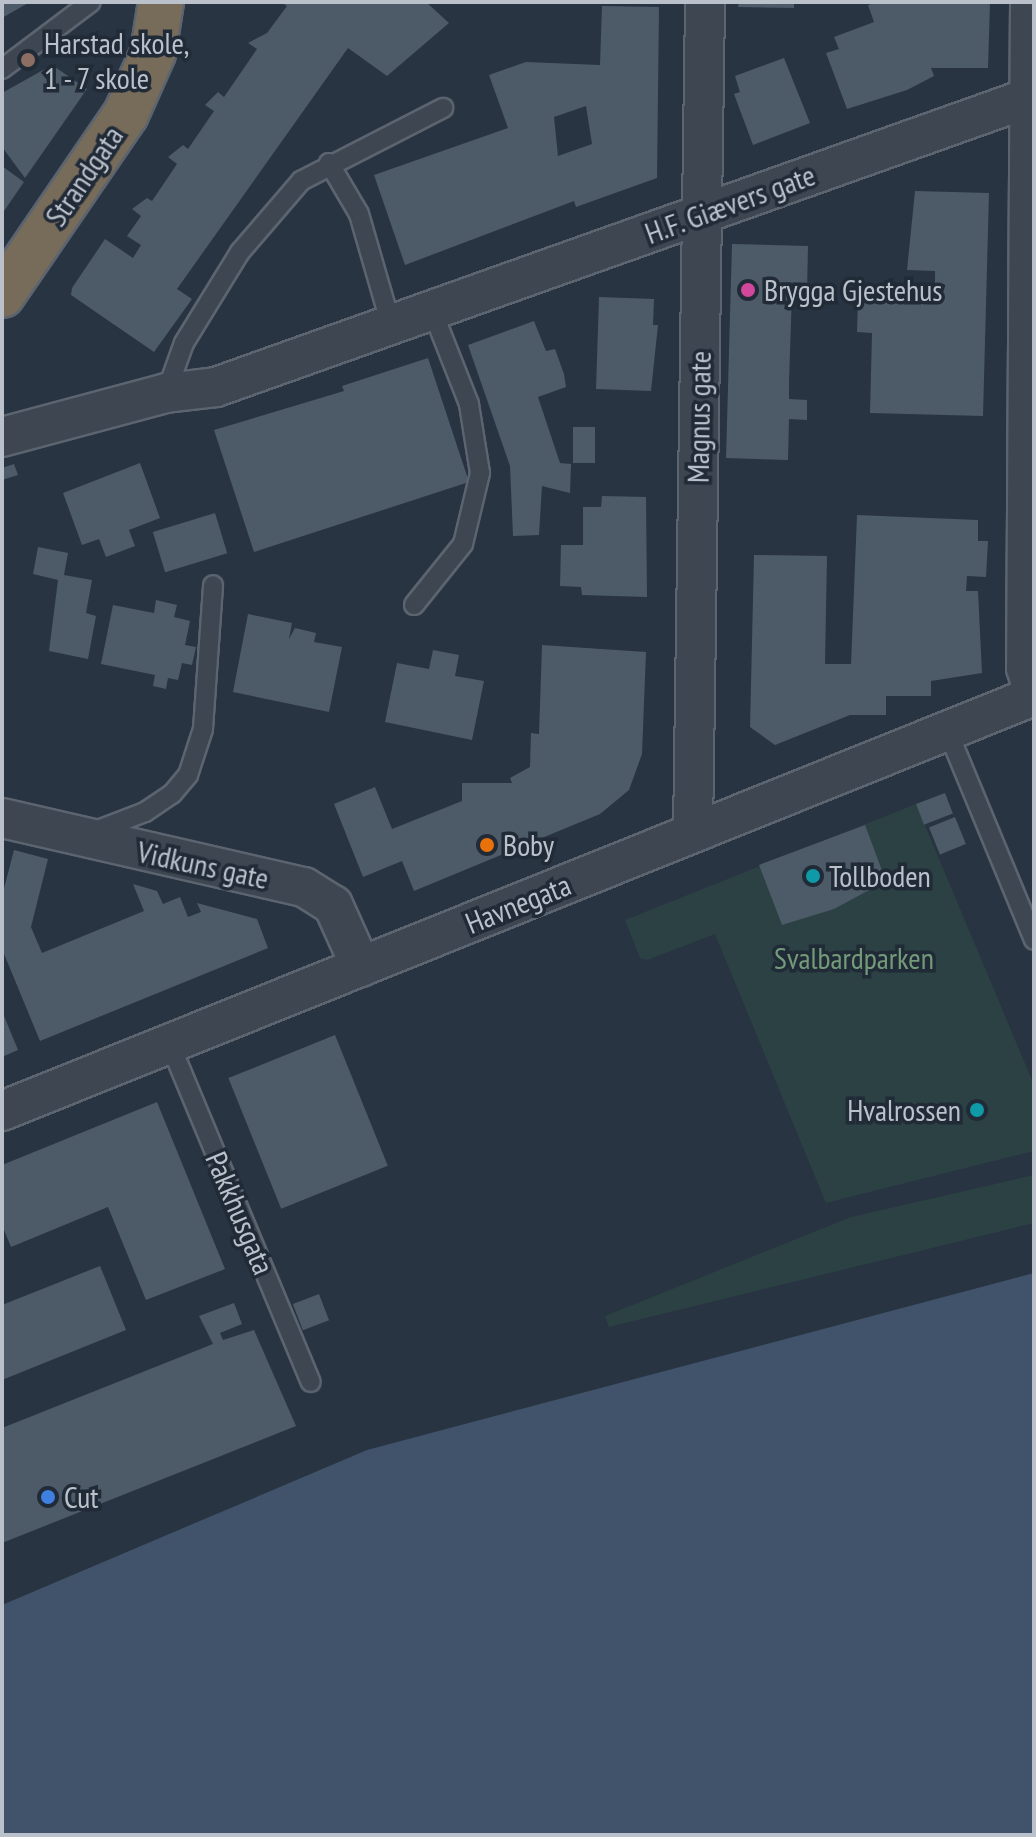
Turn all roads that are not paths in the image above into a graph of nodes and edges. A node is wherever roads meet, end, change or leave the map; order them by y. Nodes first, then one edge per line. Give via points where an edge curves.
1 (91, 2) edge
2 (161, 2) edge
3 (705, 2) edge
4 (1030, 2) edge
5 (2, 69) edge
6 (1031, 97) edge
7 (443, 108) dead end
8 (329, 163) junction
9 (702, 214) junction
10 (2, 295) edge
11 (432, 310) junction
12 (391, 325) junction
13 (166, 393) junction
14 (2, 437) edge
15 (213, 585) dead end
16 (414, 605) dead end
17 (1034, 694) edge
18 (948, 732) junction
19 (2, 818) edge
20 (693, 832) junction
21 (79, 838) junction
22 (1034, 940) edge
23 (361, 967) junction
24 (170, 1044) junction
25 (2, 1111) edge
26 (311, 1382) dead end

1 - 5 lane
2 - 10 highway, Strandgata via 153,53 126,114
3 - 9 street, Magnus gate
4 - 6 street
6 - 9 street, H.F. Giævers gate
6 - 17 street via 1026,668
7 - 8 lane
8 - 12 lane via 359,214
8 - 13 lane via 301,181 240,252 184,343
9 - 11 street, H.F. Giævers gate
9 - 20 street, Magnus gate
11 - 12 street, H.F. Giævers gate
11 - 16 lane via 469,404 480,473 463,544
12 - 13 street, H.F. Giævers gate via 216,387
13 - 14 street, H.F. Giævers gate
15 - 21 lane via 203,729 188,775 145,812
17 - 18 street, Havnegata
18 - 20 street, Havnegata
18 - 22 lane
19 - 21 street, Vidkuns gate
20 - 23 street, Havnegata
21 - 23 street, Vidkuns gate via 304,887 333,905
23 - 24 street, Havnegata
24 - 25 street, Havnegata
24 - 26 lane, Pakkhusgata

